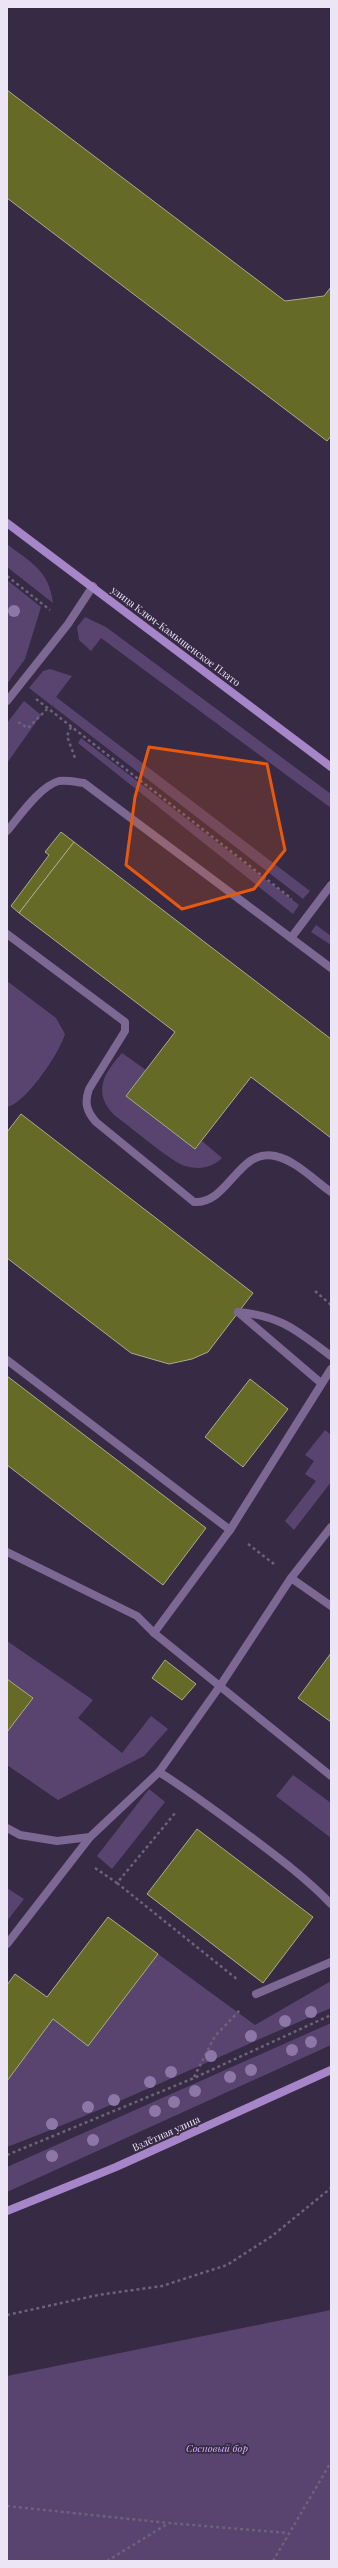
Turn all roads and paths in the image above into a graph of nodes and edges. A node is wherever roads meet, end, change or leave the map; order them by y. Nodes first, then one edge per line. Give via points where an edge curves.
1 (7, 523) edge
2 (7, 576) edge
3 (93, 586) junction
4 (68, 624) junction
5 (20, 685) junction
6 (7, 701) edge
7 (47, 709) junction
8 (12, 717) dead end
9 (71, 726) junction
10 (331, 767) edge
11 (84, 783) junction
12 (7, 831) edge
13 (331, 885) edge
14 (310, 914) junction
15 (7, 934) edge
16 (291, 938) junction
17 (331, 968) edge
18 (331, 1192) edge
19 (315, 1291) dead end
20 (331, 1305) edge
21 (331, 1356) edge
22 (7, 1360) edge
23 (331, 1369) edge
24 (321, 1383) junction
25 (331, 1527) edge
26 (230, 1530) junction
27 (7, 1552) edge
28 (291, 1578) junction
29 (331, 1606) edge
30 (154, 1632) junction
31 (220, 1686) junction
32 (159, 1772) junction
33 (331, 1776) edge
34 (191, 1792) junction
35 (7, 1828) edge
36 (90, 1837) junction
37 (75, 1855) junction
38 (118, 1883) junction
39 (331, 1904) edge
40 (7, 1944) edge
41 (331, 1962) edge
42 (256, 1994) junction
43 (331, 2015) edge
44 (331, 2070) edge
45 (194, 2078) junction
46 (7, 2155) edge
47 (331, 2188) edge
48 (7, 2210) edge
49 (7, 2315) edge
50 (331, 2462) edge
51 (7, 2506) edge
52 (169, 2523) junction
53 (288, 2533) junction
54 (107, 2561) edge
55 (273, 2561) edge

1 - 3 street, улица Ключ-Камышенское Плато
2 - 4 path
3 - 4 lane
3 - 10 street, улица Ключ-Камышенское Плато
4 - 5 lane
5 - 6 lane
5 - 7 path
7 - 8 path via 28,728
7 - 9 path
9 - 11 path via 67,736
9 - 14 path
11 - 12 lane via 71,781 52,784 30,804
11 - 16 lane
13 - 14 lane
14 - 16 lane
15 - 18 lane via 125,1022 125,1031 86,1096 87,1111 96,1122 194,1202 211,1200 247,1164 264,1156 274,1156 290,1162
16 - 17 lane
19 - 20 path
21 - 24 lane via 276,1319 238,1312
22 - 26 lane
23 - 24 lane
24 - 26 lane
25 - 28 lane
26 - 28 path
26 - 30 lane
27 - 30 lane via 137,1616
28 - 29 lane
28 - 31 lane
30 - 31 lane
31 - 32 lane
31 - 33 lane
32 - 34 lane
32 - 36 lane
34 - 38 path
34 - 39 lane via 312,1884
35 - 36 lane via 20,1835 57,1841
36 - 37 lane
37 - 38 path
37 - 40 lane
38 - 42 path
41 - 42 lane
42 - 45 path via 215,2036
43 - 45 path
44 - 48 street, Взлётная улица via 116,2167
45 - 46 path
47 - 49 path via 272,2236 227,2265 162,2286
50 - 53 path
51 - 52 path
52 - 53 path
52 - 54 path
53 - 55 path

